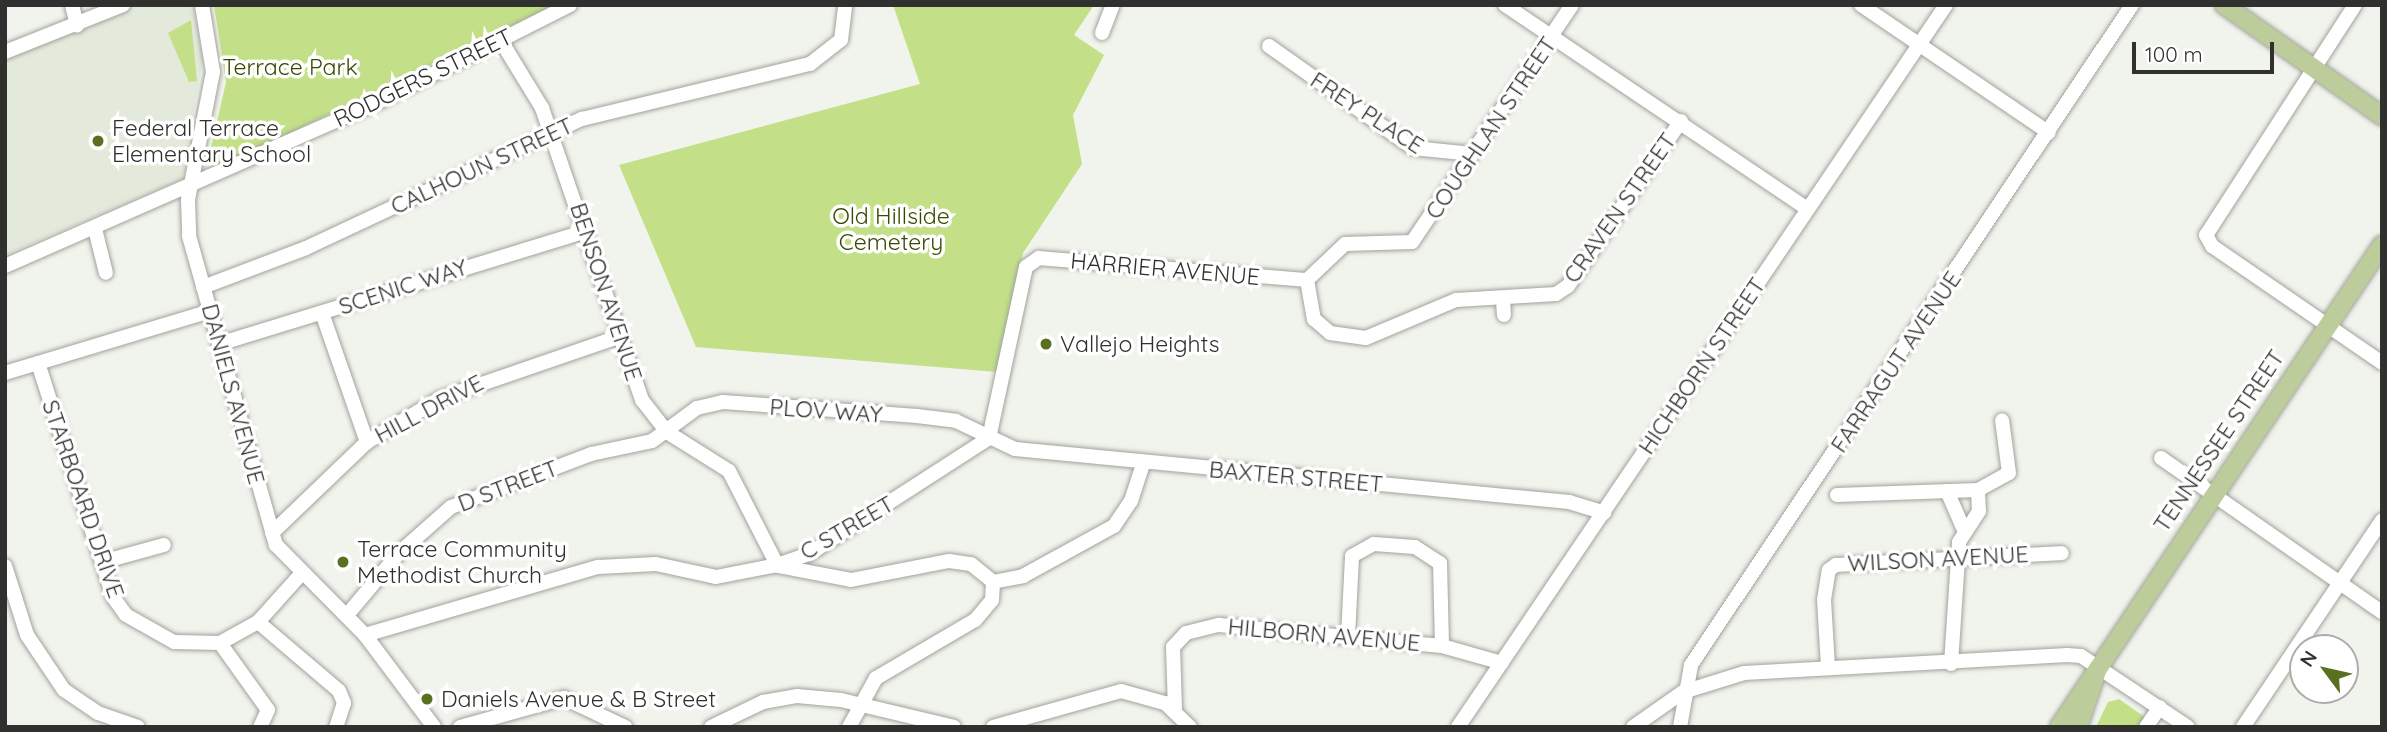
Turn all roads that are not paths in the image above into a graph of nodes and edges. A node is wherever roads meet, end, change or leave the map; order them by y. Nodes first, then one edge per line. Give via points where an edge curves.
1 (72, 5) edge
2 (123, 5) edge
3 (202, 5) edge
4 (570, 5) edge
5 (845, 5) edge
6 (1112, 5) edge
7 (1505, 5) edge
8 (1572, 5) edge
9 (1861, 5) edge
10 (1946, 5) edge
11 (2132, 5) edge
12 (2224, 5) edge
13 (2355, 5) edge
14 (77, 25) junction
15 (1102, 33) dead end
16 (1551, 37) junction
17 (501, 41) junction
18 (1269, 46) dead end
19 (1917, 46) junction
20 (5, 52) edge
21 (2314, 66) junction
22 (2382, 116) edge
23 (1681, 121) junction
24 (551, 131) junction
25 (2049, 133) junction
26 (1473, 154) junction
27 (191, 186) junction
28 (1807, 209) junction
29 (95, 229) junction
30 (587, 231) junction
31 (2382, 245) edge
32 (5, 265) edge
33 (106, 273) dead end
34 (1307, 280) junction
35 (203, 287) junction
36 (1503, 298) junction
37 (210, 311) junction
38 (322, 313) junction
39 (1504, 315) dead end
40 (2327, 326) junction
41 (618, 337) junction
42 (219, 344) junction
43 (38, 363) junction
44 (2382, 363) edge
45 (5, 373) edge
46 (2001, 420) dead end
47 (667, 432) junction
48 (989, 438) junction
49 (367, 442) junction
50 (2161, 458) dead end
51 (1143, 463) junction
52 (1978, 490) junction
53 (1947, 491) junction
54 (1837, 495) dead end
55 (2211, 496) junction
56 (1604, 513) junction
57 (2382, 520) edge
58 (1964, 530) junction
59 (272, 533) junction
60 (164, 545) dead end
61 (2063, 553) dead end
62 (1958, 559) junction
63 (102, 562) junction
64 (777, 565) junction
65 (5, 566) edge
66 (301, 574) junction
67 (993, 582) junction
68 (2339, 583) junction
69 (2382, 612) edge
70 (346, 615) junction
71 (258, 622) junction
72 (365, 635) junction
73 (1348, 636) junction
74 (220, 643) junction
75 (1442, 646) junction
76 (1502, 663) junction
77 (1951, 664) junction
78 (2098, 666) junction
79 (1828, 667) junction
80 (1683, 692) junction
81 (855, 706) junction
82 (2160, 707) junction
83 (1175, 710) junction
84 (138, 727) edge
85 (260, 727) edge
86 (336, 727) edge
87 (433, 727) edge
88 (460, 727) edge
89 (625, 727) edge
90 (711, 727) edge
91 (849, 727) edge
92 (954, 727) edge
93 (993, 727) edge
94 (1190, 727) edge
95 (1458, 727) edge
96 (1633, 727) edge
97 (1680, 727) edge
98 (2059, 727) edge
99 (2078, 727) edge
100 (2146, 727) edge
101 (2188, 727) edge
102 (2243, 727) edge

1 - 14 street
2 - 14 street
3 - 27 street, DANIELS AVENUE via 213,72
4 - 17 street, RODGERS STREET
5 - 24 street, CALHOUN STREET via 841,37 830,54 810,64
6 - 15 street
7 - 16 street
8 - 16 street, COUGHLAN STREET
9 - 19 street
10 - 19 street, HICHBORN STREET
11 - 25 street, FARRAGUT AVENUE
12 - 21 main road
13 - 21 street
14 - 20 street
16 - 23 street
16 - 26 street, COUGHLAN STREET
17 - 24 street, BENSON AVENUE
17 - 27 street, RODGERS STREET
18 - 26 street, FREY PLACE via 1413,148
19 - 25 street
19 - 28 street, HICHBORN STREET
21 - 22 main road
21 - 40 street via 2206,235 2212,246
23 - 28 street
23 - 36 street, CRAVEN STREET via 1568,286 1556,294
24 - 30 street, BENSON AVENUE
24 - 35 street, CALHOUN STREET via 306,248
25 - 80 street, FARRAGUT AVENUE via 1710,635
26 - 34 street, COUGHLAN STREET via 1429,222 1405,246 1345,244
27 - 29 street, RODGERS STREET
27 - 35 street, DANIELS AVENUE via 189,236
28 - 56 street, HICHBORN STREET
29 - 32 street, RODGERS STREET
29 - 33 street
30 - 38 street, SCENIC WAY
30 - 41 street, BENSON AVENUE
31 - 40 main road, TENNESSEE STREET
34 - 36 street, CRAVEN STREET via 1314,319 1330,334 1366,338 1456,300
34 - 48 street, HARRIER AVENUE via 1050,258 1026,267
35 - 37 street, DANIELS AVENUE
36 - 39 street
37 - 42 street, DANIELS AVENUE
37 - 43 street
38 - 42 street, SCENIC WAY
38 - 49 street
40 - 44 street
40 - 55 main road, TENNESSEE STREET
41 - 47 street, BENSON AVENUE via 642,400
41 - 49 street, HILL DRIVE via 482,380
42 - 59 street, DANIELS AVENUE
43 - 45 street
43 - 63 street, STARBOARD DRIVE
46 - 52 street via 2009,473
47 - 48 street, PLOV WAY via 697,408 723,402 956,421
47 - 64 street, BENSON AVENUE via 729,471
47 - 70 street, D STREET via 451,507 399,553
48 - 51 street, BAXTER STREET via 1015,449
48 - 64 street, C STREET via 809,554
49 - 59 street, HILL DRIVE
50 - 55 street
51 - 56 street, BAXTER STREET via 1569,502
51 - 67 street via 1131,501 1114,526 1023,576
52 - 53 street
52 - 58 street via 1979,511
53 - 54 street
53 - 58 street via 1950,509
55 - 68 street
55 - 78 main road, TENNESSEE STREET
56 - 76 street, HICHBORN STREET
57 - 68 street
58 - 62 street
59 - 66 street, DANIELS AVENUE
60 - 63 street
61 - 62 street, WILSON AVENUE
62 - 77 street
62 - 79 street, WILSON AVENUE via 1850,562 1829,570 1824,600
63 - 74 street, STARBOARD DRIVE via 120,607 149,633 174,642
64 - 67 street via 851,580 950,561 971,564
64 - 72 street, C STREET via 716,577 656,565 598,567
65 - 84 street via 27,635 64,690 98,713
66 - 70 street, DANIELS AVENUE
66 - 71 street
67 - 81 street via 992,600 975,620 889,667
68 - 69 street
68 - 102 street
70 - 72 street, DANIELS AVENUE
71 - 74 street
71 - 86 street via 340,691 344,704
72 - 87 street, DANIELS AVENUE
73 - 75 street, HILBORN AVENUE
73 - 75 street via 1352,556 1374,544 1415,547 1440,563
73 - 83 street, HILBORN AVENUE via 1219,625 1186,633 1173,647 1169,666
74 - 85 street via 268,710
75 - 76 street, HILBORN AVENUE
76 - 95 street, HICHBORN STREET
77 - 78 street via 2081,656
77 - 79 street
78 - 82 street
78 - 98 main road, TENNESSEE STREET
78 - 99 main road, TENNESSEE STREET
79 - 80 street via 1744,673
80 - 96 street
80 - 97 street
81 - 90 street via 841,699 776,698
81 - 91 street
81 - 92 street
82 - 100 street
82 - 101 street
83 - 93 street via 1140,692 1121,691
83 - 94 street
88 - 89 street via 564,698

